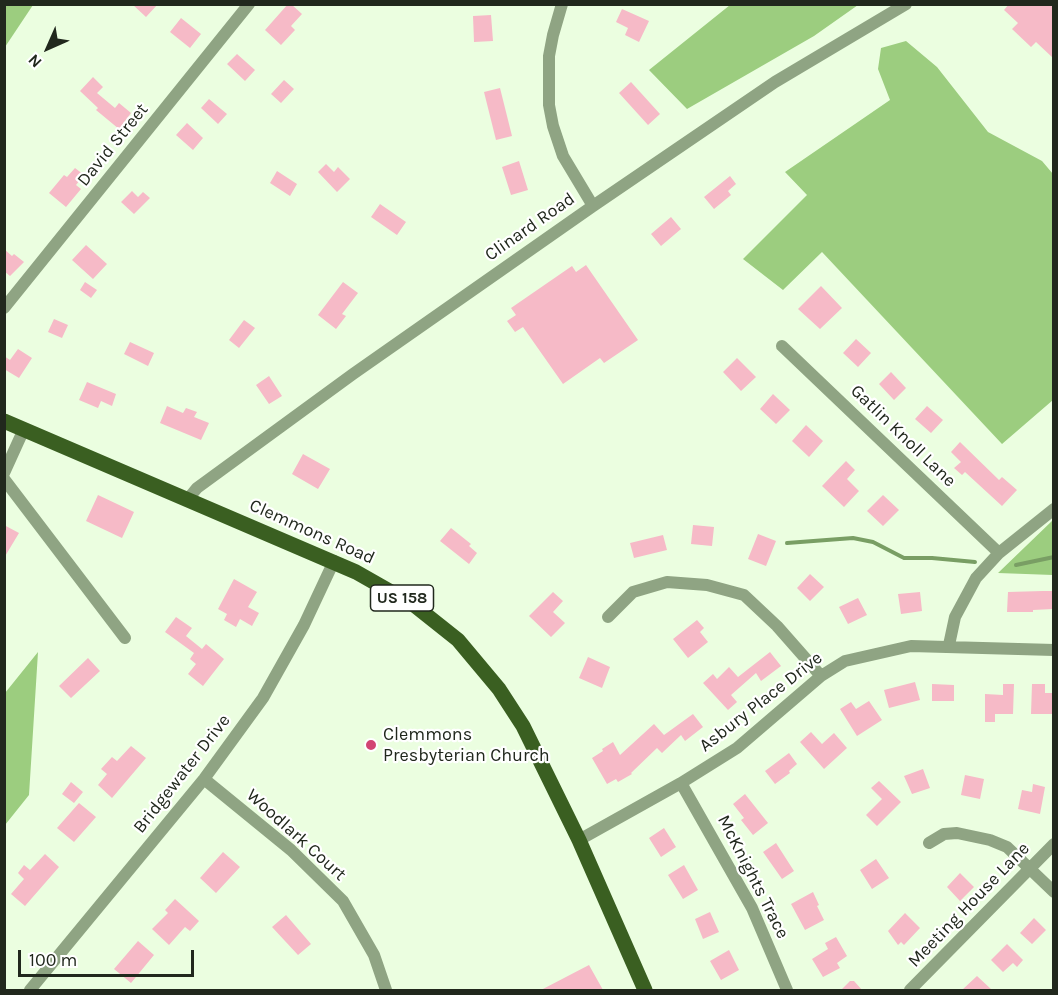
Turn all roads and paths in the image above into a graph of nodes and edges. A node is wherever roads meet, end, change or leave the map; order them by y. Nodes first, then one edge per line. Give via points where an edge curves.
1 (249, 4) edge
2 (562, 4) edge
3 (906, 4) edge
4 (593, 206) junction
5 (4, 308) edge
6 (782, 346) dead end
7 (4, 421) edge
8 (24, 429) junction
9 (4, 473) edge
10 (4, 478) edge
11 (188, 499) junction
12 (1053, 509) edge
13 (999, 553) junction
14 (334, 561) junction
15 (608, 617) dead end
16 (125, 638) dead end
17 (949, 645) junction
18 (1053, 650) edge
19 (821, 676) junction
20 (204, 779) junction
21 (681, 783) junction
22 (579, 840) junction
23 (929, 843) dead end
24 (1053, 844) edge
25 (1030, 868) junction
26 (1053, 892) edge
27 (30, 990) edge
28 (386, 990) edge
29 (645, 990) edge
30 (788, 990) edge
31 (910, 990) edge

1 - 5 street, David Street
2 - 4 street via 549,56 549,105 563,156
3 - 4 street, Clinard Road via 775,82
4 - 11 street, Clinard Road via 353,374 197,488
6 - 13 street, Gatlin Knoll Lane
7 - 8 main road, Clemmons Road / US 158
8 - 9 street
8 - 11 main road, Clemmons Road / US 158
10 - 16 street
11 - 14 main road, Clemmons Road / US 158
12 - 13 street
13 - 17 street via 976,578 955,617
14 - 20 street, Bridgewater Drive via 263,698
14 - 22 main road, Clemmons Road / US 158 via 414,605 458,640 482,666 523,726
15 - 19 street via 633,592 667,582 706,585 744,596
17 - 18 street, Asbury Place Drive
17 - 19 street, Asbury Place Drive via 911,646 856,659
19 - 21 street, Asbury Place Drive via 737,748
20 - 27 street, Bridgewater Drive
20 - 28 street, Woodlark Court via 291,850 343,901 374,955
21 - 22 street, Asbury Place Drive
21 - 30 street, McKnights Trace via 752,908
22 - 29 main road, Clemmons Road / US 158
23 - 25 street via 944,834 974,835 1007,847
24 - 25 street, Meeting House Lane
25 - 26 street
25 - 31 street, Meeting House Lane

